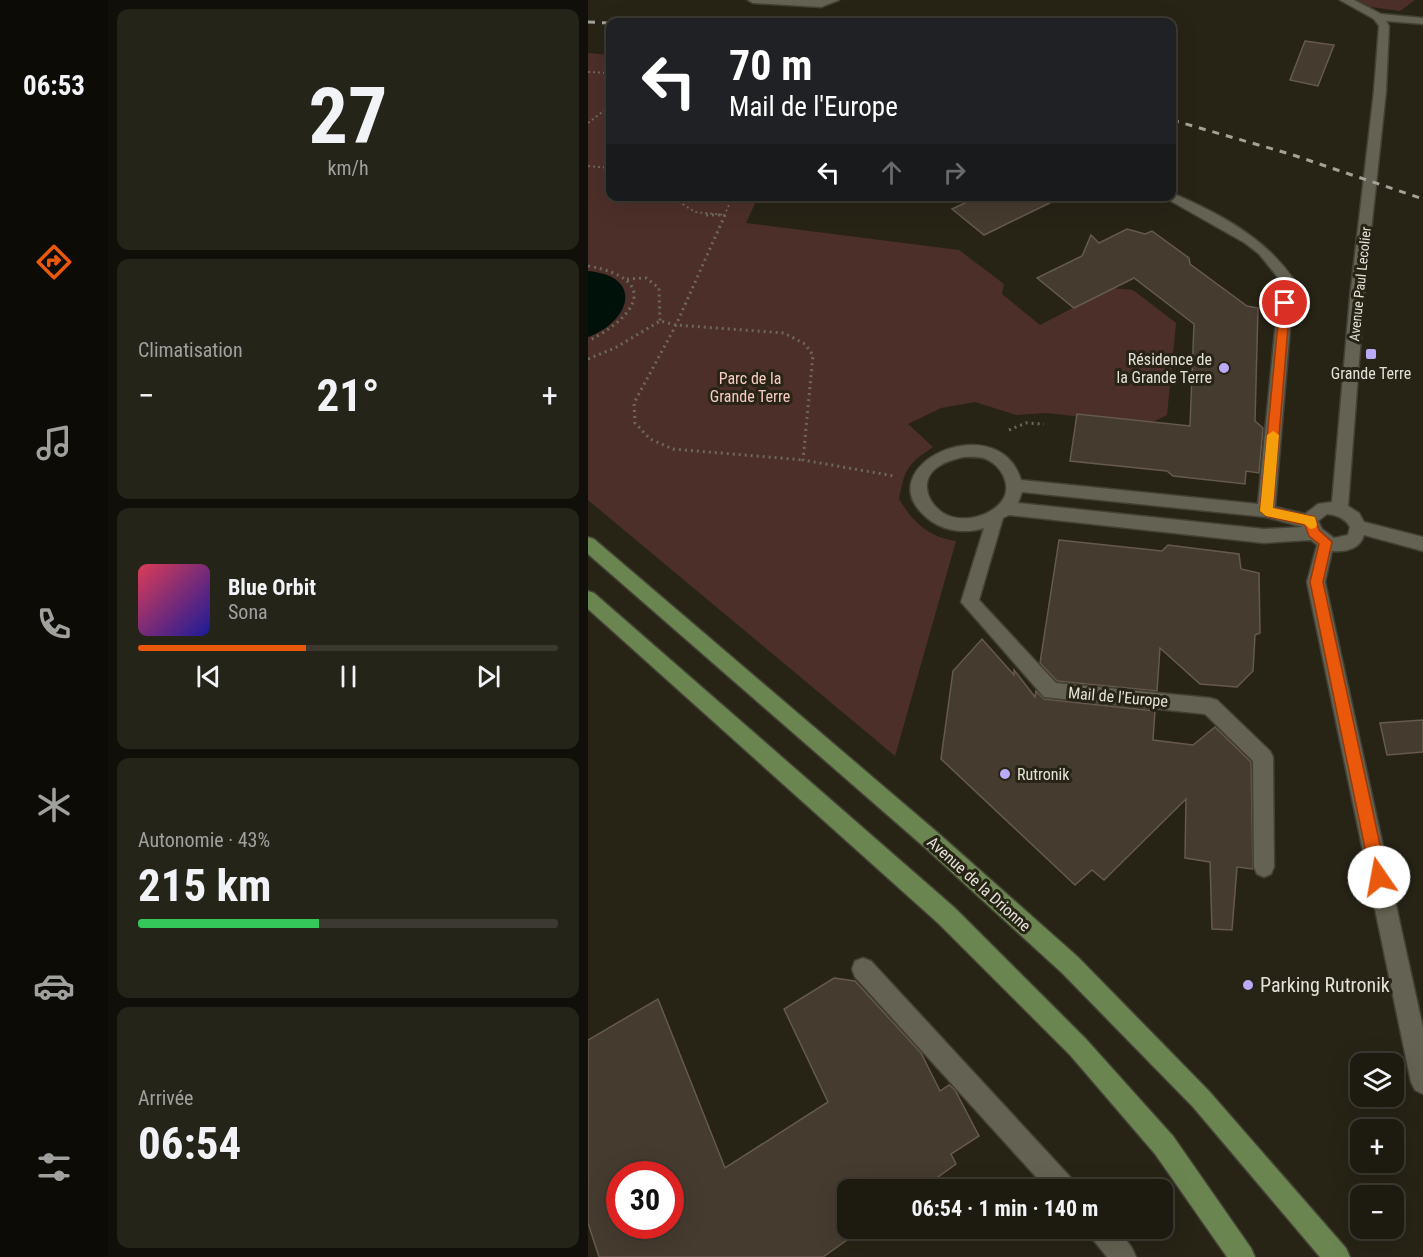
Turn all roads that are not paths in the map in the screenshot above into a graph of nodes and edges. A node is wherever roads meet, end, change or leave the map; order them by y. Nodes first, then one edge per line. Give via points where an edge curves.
1 (753, 0) edge
2 (834, 0) edge
3 (1345, 0) edge
4 (1378, 17) junction
5 (1423, 21) edge
6 (1176, 200) edge
7 (1015, 485) junction
8 (1340, 509) junction
9 (1266, 511) junction
10 (1000, 513) junction
11 (1358, 527) junction
12 (1316, 532) junction
13 (588, 544) edge
14 (1423, 544) edge
15 (588, 598) edge
16 (1264, 867) dead end
17 (863, 969) dead end
18 (1423, 1082) edge
19 (1055, 1179) edge
20 (1109, 1239) edge
21 (1123, 1257) edge
22 (1242, 1257) edge
23 (1337, 1257) edge

1 - 2 street via 821,4
3 - 4 street
4 - 5 street
4 - 8 street, Avenue Paul Lecolier via 1384,26 1376,131 1357,297
6 - 9 street via 1240,232 1277,264 1287,280
7 - 9 street
7 - 10 street, Mail de l'Europe via 1014,497
7 - 10 street via 1004,463 978,451 947,454 934,460 918,480 917,493 922,505 946,522 979,523
8 - 11 street
8 - 12 street via 1324,508 1313,515
9 - 12 street
10 - 12 street via 1264,536
10 - 16 street, Mail de l'Europe via 970,602 1051,691 1209,706 1263,757
11 - 12 street via 1355,539 1342,544
11 - 14 street
12 - 18 street via 1316,582
13 - 23 main road, Avenue de la Drionne via 1070,965 1201,1099
15 - 22 main road via 947,916 1061,1030 1164,1145
17 - 19 street
20 - 21 street

